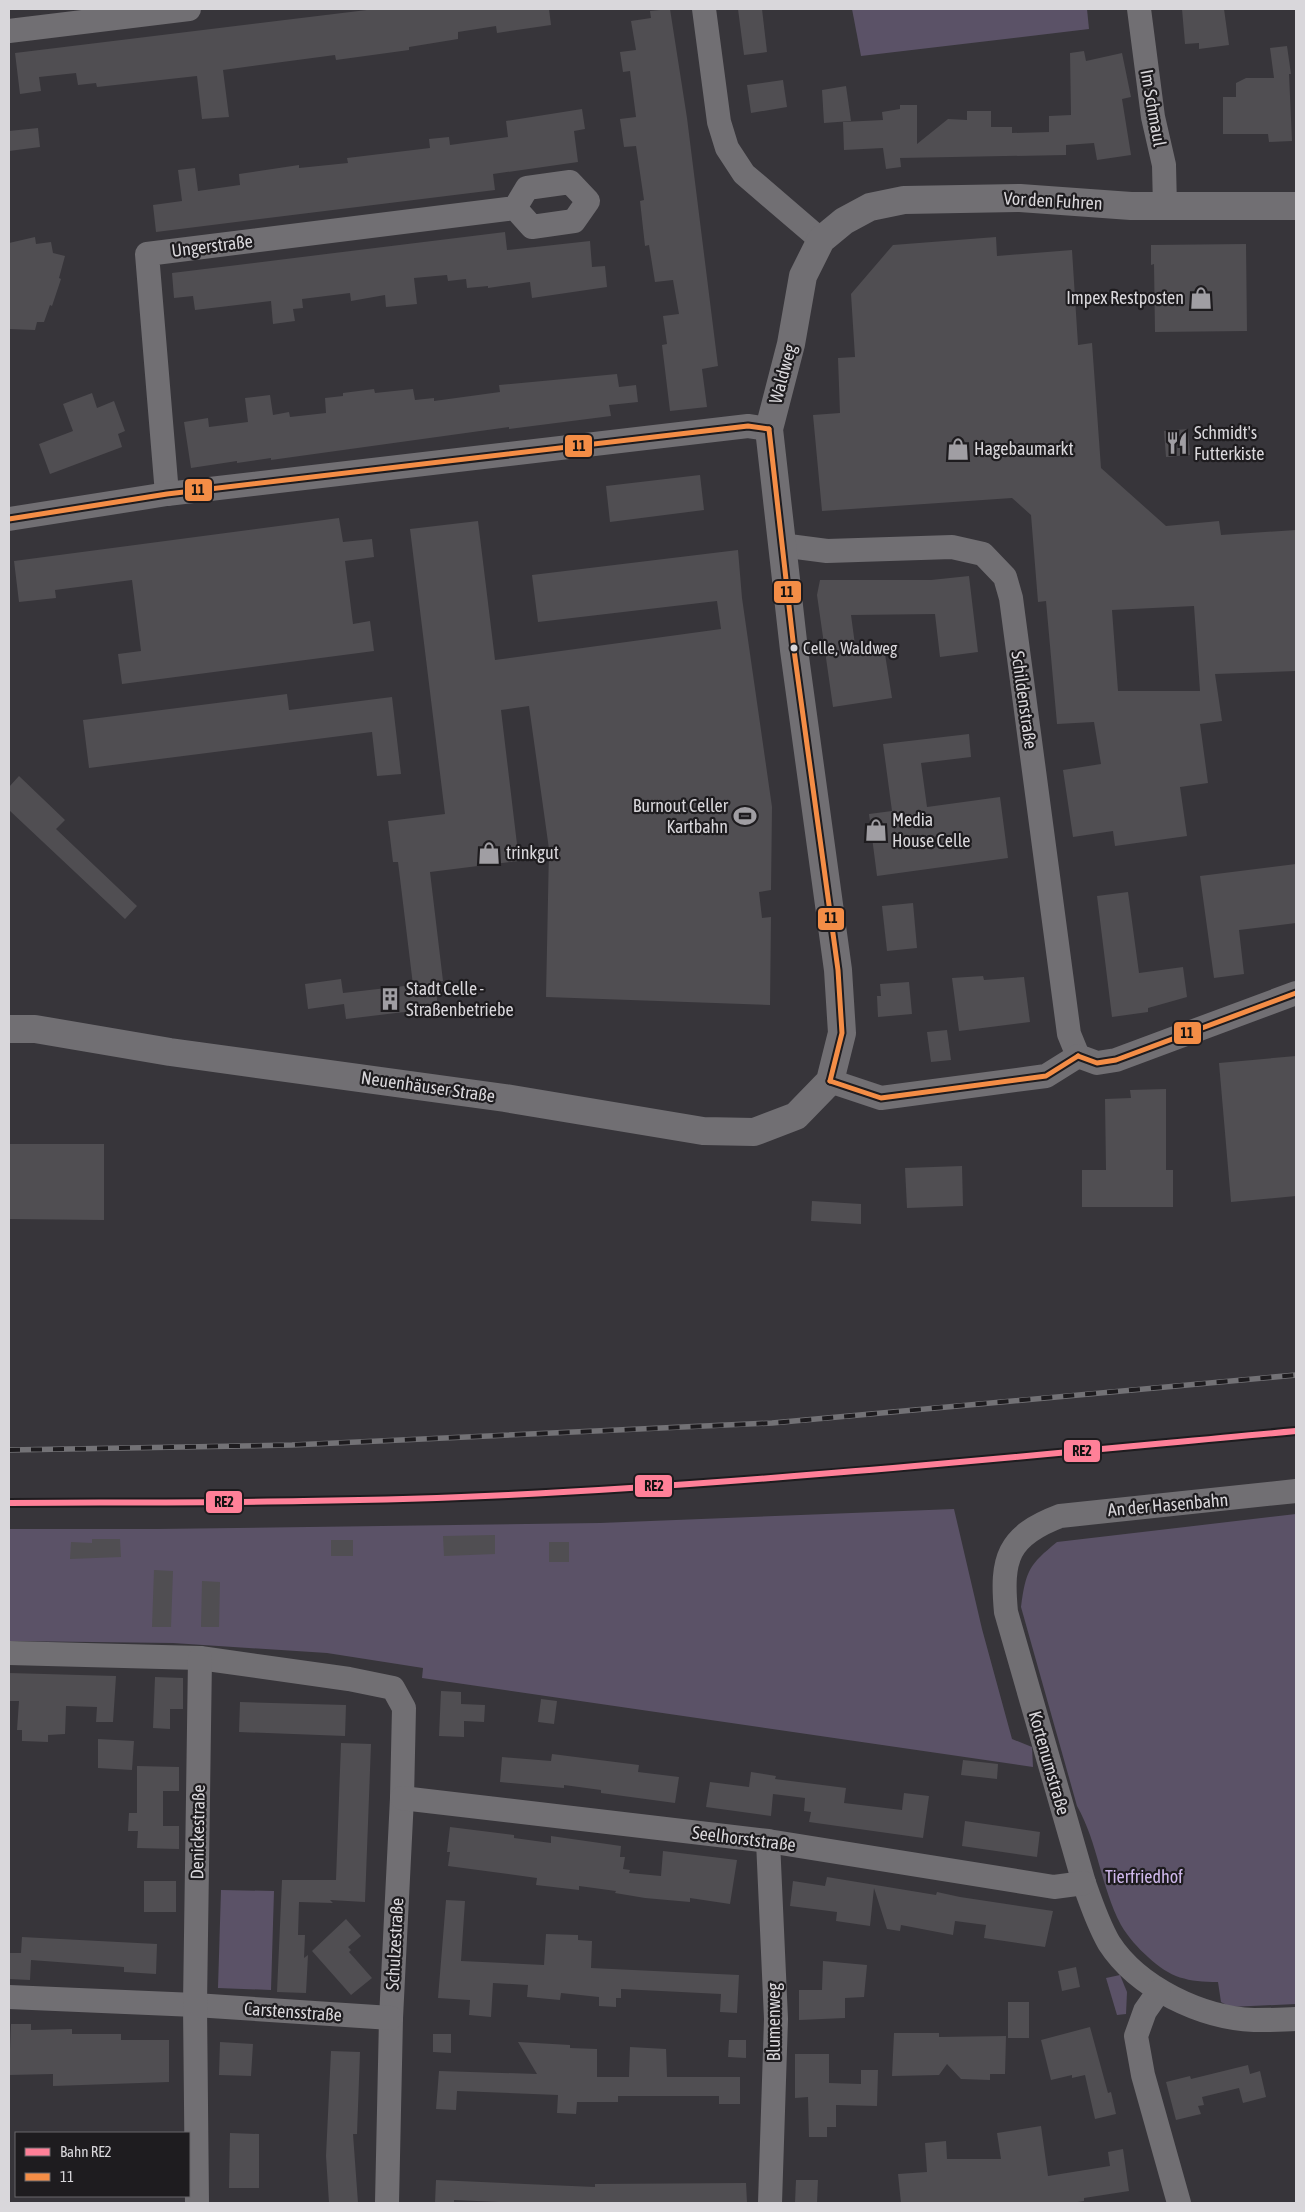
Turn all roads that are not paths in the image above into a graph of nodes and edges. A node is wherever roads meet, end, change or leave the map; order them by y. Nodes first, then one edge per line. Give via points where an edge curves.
1 (189, 9) edge
2 (704, 9) edge
3 (1139, 9) edge
4 (9, 31) edge
5 (1296, 206) edge
6 (1164, 207) junction
7 (515, 208) dead end
8 (821, 240) junction
9 (769, 429) junction
10 (167, 494) junction
11 (9, 519) edge
12 (781, 545) junction
13 (1296, 993) edge
14 (9, 1029) edge
15 (1078, 1056) junction
16 (842, 1085) junction
17 (1296, 1491) edge
18 (1041, 1523) joint
19 (9, 1653) edge
20 (200, 1658) junction
21 (402, 1798) junction
22 (768, 1841) junction
23 (1084, 1883) junction
24 (1160, 1991) junction
25 (9, 1997) edge
26 (195, 2006) junction
27 (391, 2018) junction
28 (1296, 2019) edge
29 (197, 2203) edge
30 (387, 2203) edge
31 (770, 2203) edge
32 (1179, 2203) edge

1 - 4 street
2 - 8 street via 719,122 727,148 744,174
3 - 6 street, Im Schmaul via 1153,117 1164,165
5 - 6 street, Vor den Fuhren
6 - 8 street, Vor den Fuhren via 1020,198 904,200 870,207 844,221
7 - 10 street, Ungerstraße via 147,254
8 - 9 street, Waldweg via 803,276 791,344
9 - 10 street via 748,426
9 - 12 street, Waldweg
10 - 11 street
12 - 15 street, Schildenstraße via 827,551 952,547 983,554 1005,576 1011,598 1069,1034
12 - 16 street, Waldweg via 838,970
13 - 15 street via 1116,1060 1097,1063
14 - 16 street, Neuenhäuser Straße via 35,1029 170,1052 505,1098 703,1131 754,1132 796,1116
15 - 16 street via 1046,1076 881,1098
17 - 18 street, An der Hasenbahn via 1082,1513
18 - 23 street, Kortenumstraße via 1027,1532 1008,1557 1003,1579 1006,1612
19 - 20 street
20 - 21 street, Schulzestraße via 393,1688 404,1708
20 - 26 street, Denickestraße
21 - 22 street, Seelhorststraße
21 - 27 street, Schulzestraße
22 - 23 street, Seelhorststraße via 1054,1887
22 - 31 street, Blumenweg via 776,2019
23 - 24 street, Kortenumstraße via 1092,1908 1110,1943 1126,1964
24 - 28 street, Kortenumstraße via 1222,2016 1252,2020
24 - 32 street via 1145,2011 1136,2036 1143,2075
25 - 26 street, Carstensstraße
26 - 27 street, Carstensstraße
26 - 29 street
27 - 30 street, Schulzestraße

